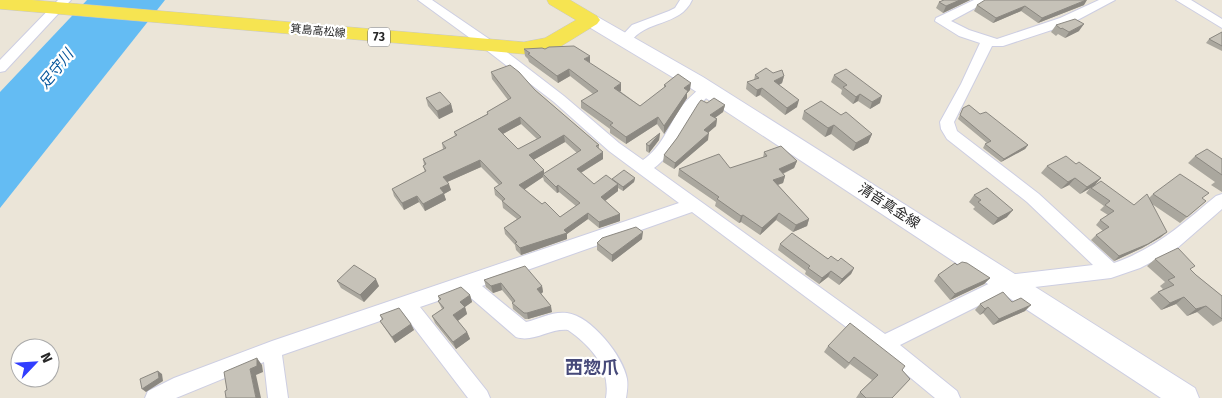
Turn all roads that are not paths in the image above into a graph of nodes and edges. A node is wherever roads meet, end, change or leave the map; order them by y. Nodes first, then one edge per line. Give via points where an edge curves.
1 (424, 0) edge
2 (556, 0) edge
3 (686, 0) edge
4 (984, 0) edge
5 (1109, 0) edge
6 (1182, 0) edge
7 (0, 3) edge
8 (62, 6) edge
9 (590, 20) junction
10 (1222, 24) edge
11 (624, 40) junction
12 (988, 41) junction
13 (490, 46) junction
14 (0, 68) edge
15 (707, 90) junction
16 (643, 168) junction
17 (1222, 200) edge
18 (694, 206) junction
19 (1111, 271) junction
20 (466, 283) junction
21 (1007, 283) junction
22 (407, 304) junction
23 (884, 344) junction
24 (272, 350) junction
25 (155, 398) edge
26 (278, 398) edge
27 (480, 398) edge
28 (616, 398) edge
29 (950, 398) edge
30 (1184, 398) edge

1 - 13 street
2 - 9 main road
3 - 11 street via 678,12 641,25
4 - 12 street via 941,21
5 - 12 street via 1065,21 998,44
6 - 10 street
7 - 8 main road, 箕島高松線 / 73
8 - 13 main road, 箕島高松線 / 73
8 - 14 street
9 - 11 main road, 清音真金線
9 - 13 main road, 箕島高松線 / 73 via 540,46
11 - 15 main road, 清音真金線
12 - 19 street via 950,116 948,129 1033,198
13 - 16 street
15 - 16 street via 686,111 656,159
15 - 21 main road, 清音真金線
16 - 18 street
17 - 19 street via 1170,245
18 - 20 street
18 - 23 street
19 - 21 street
20 - 22 street
20 - 28 street via 523,331 565,321 581,328 612,364 618,385
21 - 23 street
21 - 30 main road, 清音真金線
22 - 24 street
22 - 27 street
23 - 29 street
24 - 25 street
24 - 26 street

